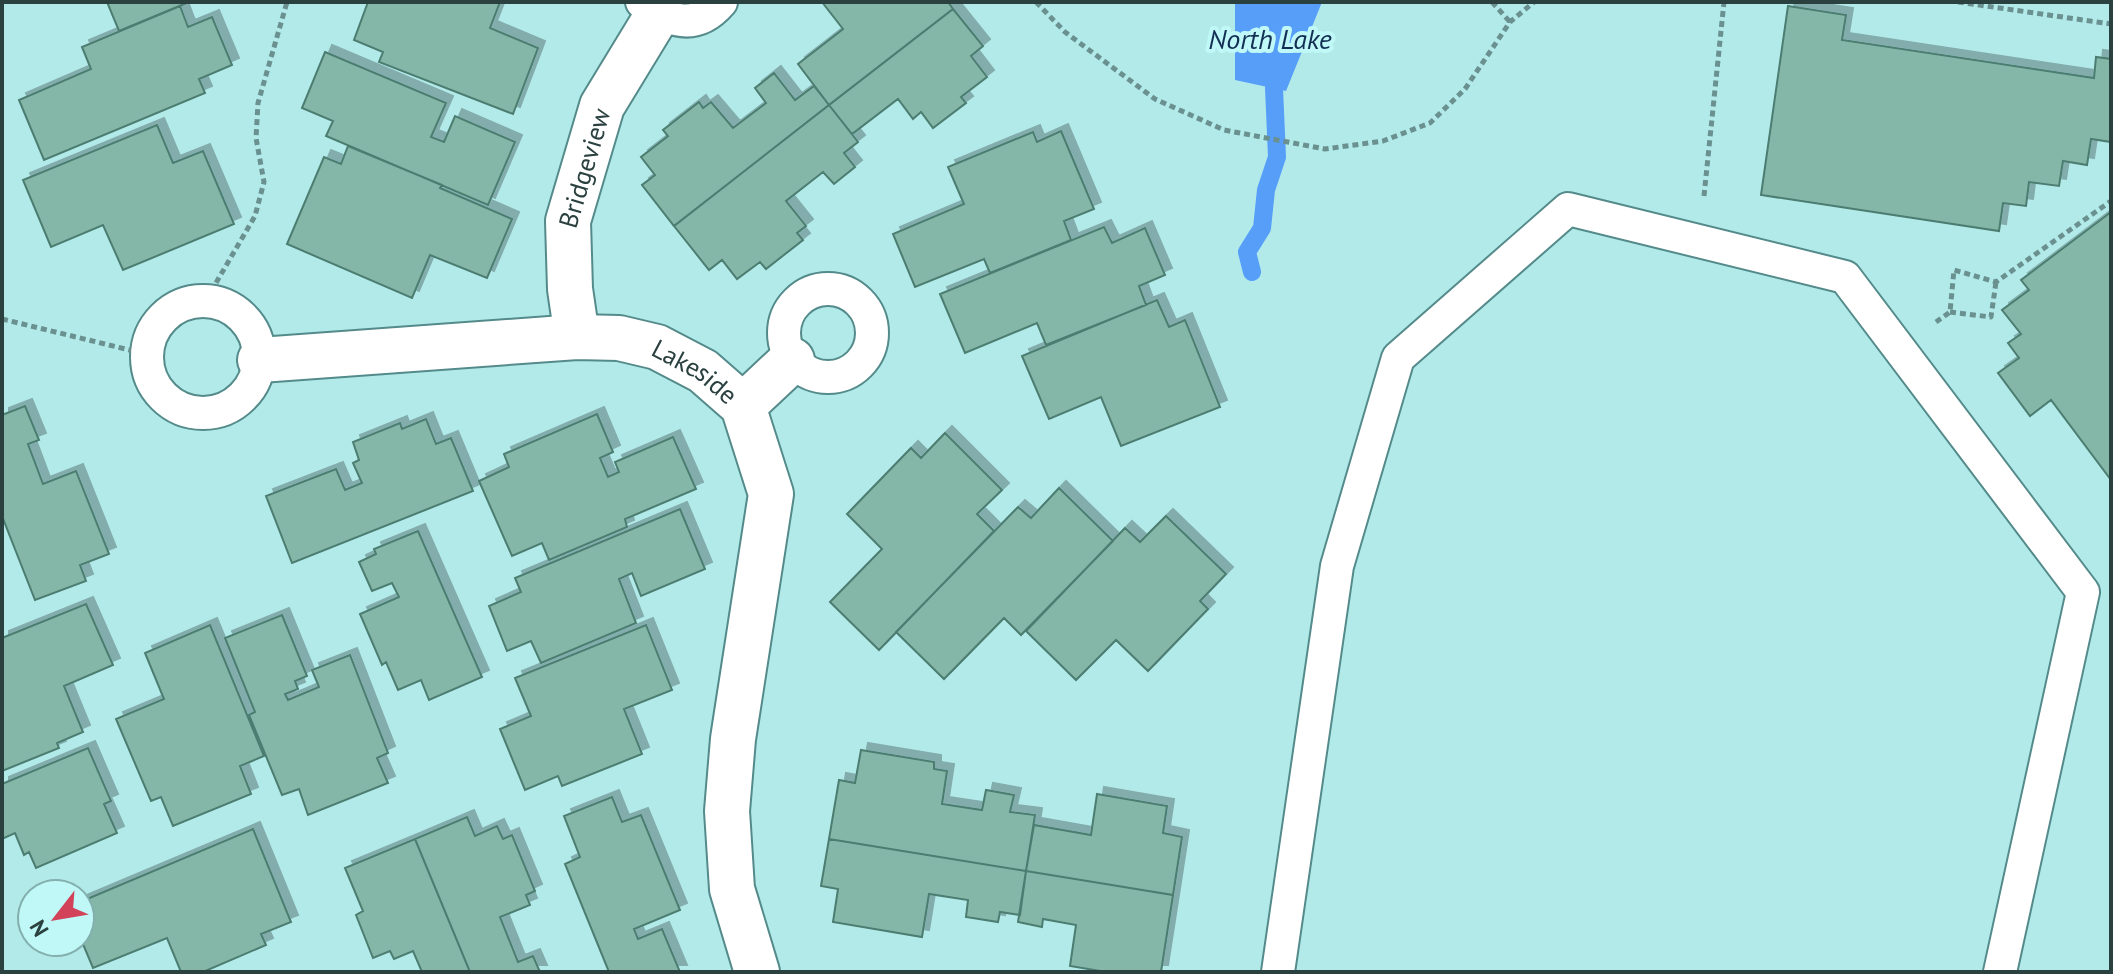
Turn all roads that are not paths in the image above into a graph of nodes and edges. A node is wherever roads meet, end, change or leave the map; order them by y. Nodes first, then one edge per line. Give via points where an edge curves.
1 (721, 2) edge
2 (650, 8) edge
3 (577, 337) junction
4 (260, 360) junction
5 (792, 360) dead end
6 (743, 406) junction
7 (2097, 597) edge
8 (757, 972) edge
9 (1278, 972) edge
10 (2000, 972) edge

1 - 2 lane, Bridgeview via 695,20 675,21
2 - 3 street, Bridgeview via 602,106 568,221
3 - 4 street, Lakeside
3 - 6 street, Lakeside via 619,338 657,347 703,371
4 - 4 lane via 245,319 206,300 165,315 146,354 161,395 179,408 201,414 223,411 242,398 255,381
5 - 6 street
6 - 8 street, Lakeside via 771,494 727,811 732,889
7 - 9 lane via 1845,277 1568,209 1398,358 1337,566
7 - 10 lane

